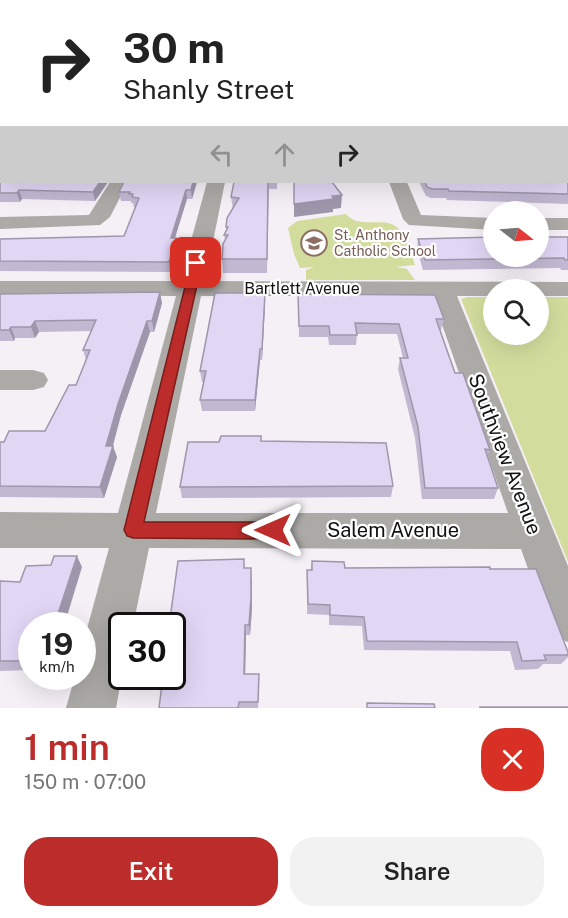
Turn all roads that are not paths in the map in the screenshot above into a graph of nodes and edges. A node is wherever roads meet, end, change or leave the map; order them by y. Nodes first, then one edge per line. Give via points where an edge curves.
1 (118, 183) edge
2 (216, 183) edge
3 (398, 183) edge
4 (0, 223) edge
5 (483, 224) edge
6 (549, 224) edge
7 (568, 224) edge
8 (0, 288) edge
9 (190, 288) junction
10 (442, 289) junction
11 (568, 289) edge
12 (0, 380) edge
13 (33, 380) dead end
14 (0, 530) edge
15 (133, 530) junction
16 (534, 531) junction
17 (568, 620) edge
18 (91, 708) edge

1 - 4 street via 100,217 93,221
2 - 9 street
3 - 5 street via 416,221
6 - 7 street
8 - 9 street, Bartlett Avenue
9 - 10 street, Bartlett Avenue
9 - 15 street
10 - 11 street, Bartlett Avenue
10 - 16 street, Southview Avenue
12 - 13 street
14 - 15 street, Salem Avenue
15 - 16 street, Salem Avenue
15 - 18 street
16 - 17 street, Southview Avenue

